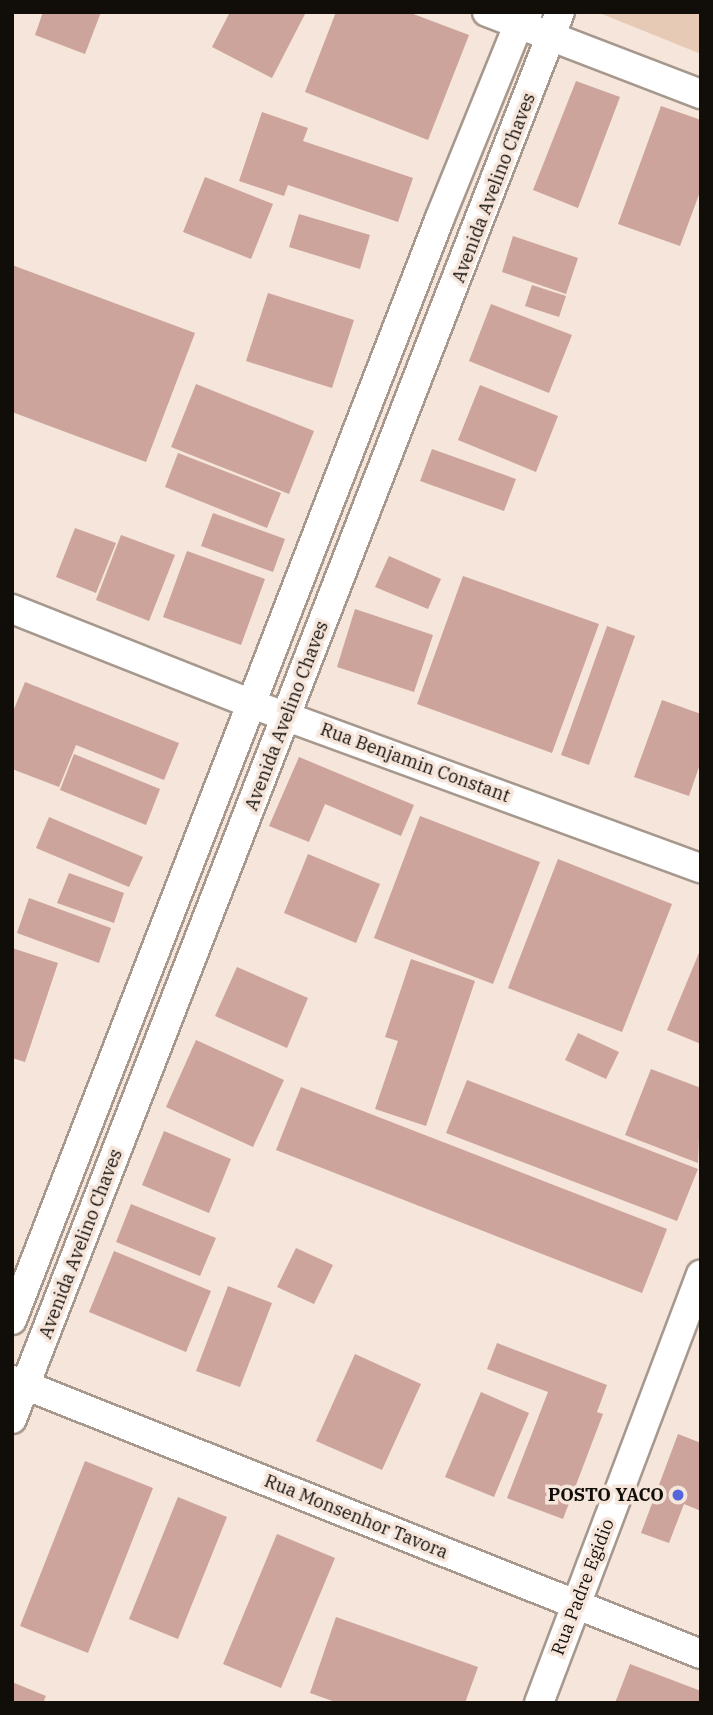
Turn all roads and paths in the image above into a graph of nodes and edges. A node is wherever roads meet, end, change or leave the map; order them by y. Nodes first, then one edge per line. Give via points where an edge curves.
1 (486, 12) edge
2 (523, 19) edge
3 (557, 24) edge
4 (701, 94) edge
5 (12, 609) edge
6 (249, 703) junction
7 (287, 716) junction
8 (701, 868) edge
9 (701, 1275) edge
10 (12, 1320) edge
11 (19, 1382) edge
12 (12, 1419) edge
13 (577, 1605) junction
14 (701, 1654) edge
15 (539, 1703) edge

1 - 2 street
2 - 3 street
2 - 6 street, Avenida Avelino Chaves
3 - 4 street
3 - 7 street, Avenida Avelino Chaves
5 - 6 street, Rua Benjamin Constant
6 - 7 street, Rua Benjamin Constant
6 - 10 street, Avenida Avelino Chaves
7 - 8 street, Rua Benjamin Constant
7 - 11 street, Avenida Avelino Chaves
9 - 13 street, Rua Padre Egidio
11 - 12 street, Avenida Avelino Chaves
11 - 13 street, Rua Monsenhor Tavora
13 - 14 street, Rua Monsenhor Tavora
13 - 15 street, Rua Padre Egidio

